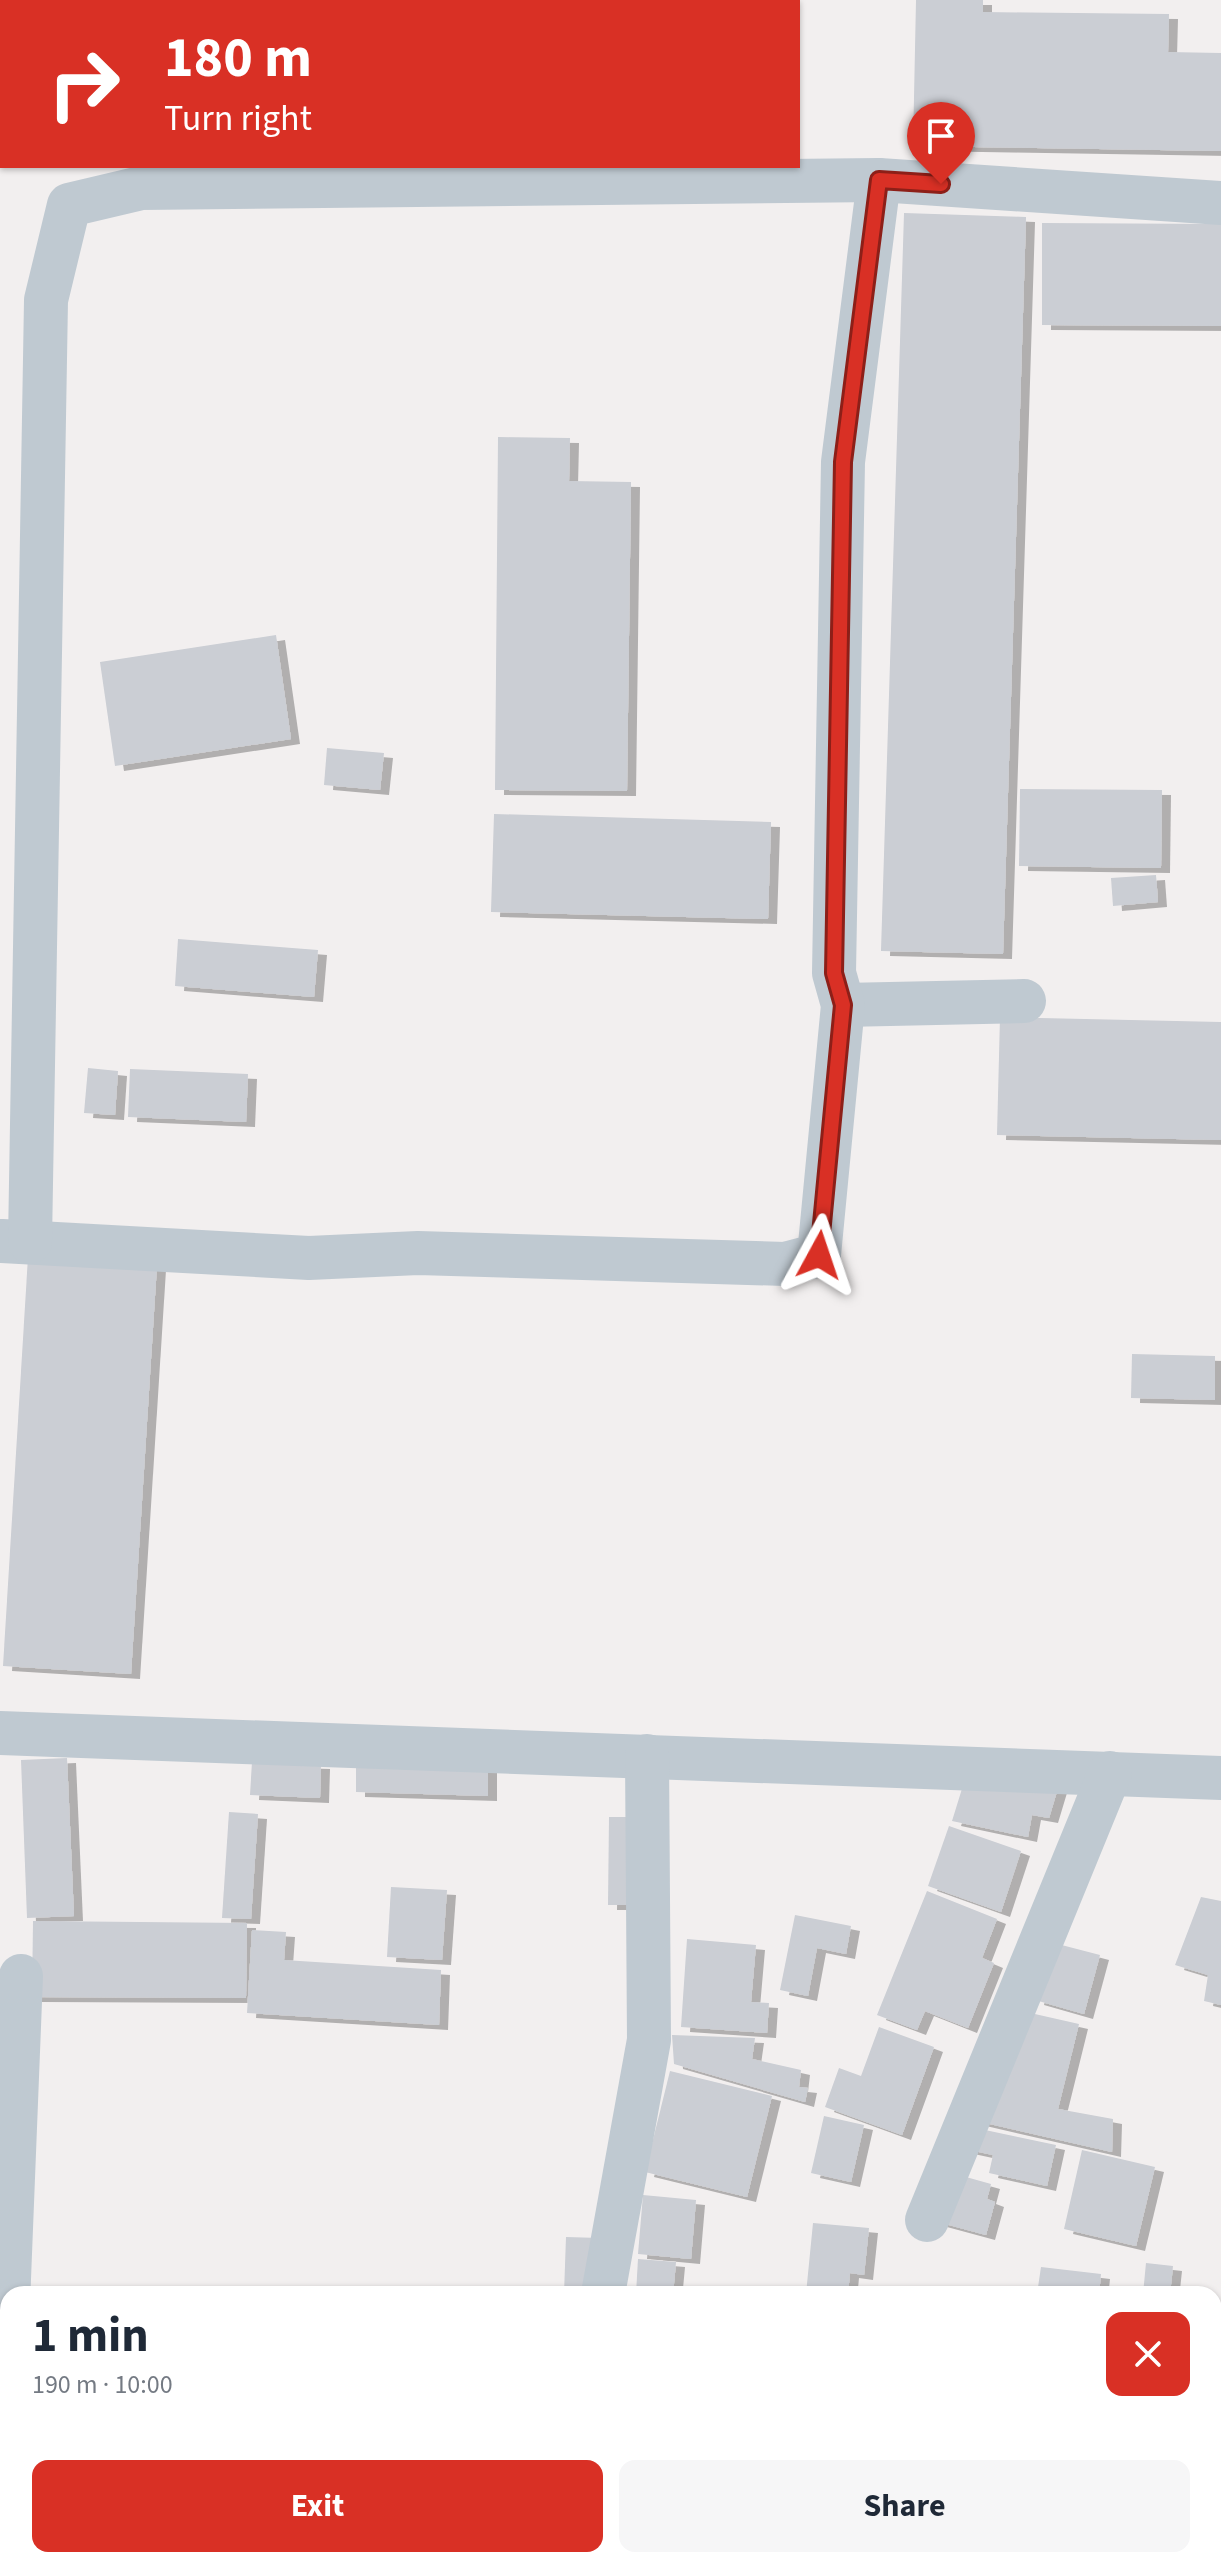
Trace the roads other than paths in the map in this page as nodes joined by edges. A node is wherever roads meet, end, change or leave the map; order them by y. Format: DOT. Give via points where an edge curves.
graph roads {
  1 [pos="879,180"];
  2 [pos="1221,203"];
  3 [pos="1024,1001"];
  4 [pos="843,1005"];
  5 [pos="15,1242"];
  6 [pos="0,1733"];
  7 [pos="647,1756"];
  8 [pos="1110,1773"];
  9 [pos="1221,1778"];
  10 [pos="21,1976"];
  11 [pos="927,2220"];
  12 [pos="9,2286"];
  13 [pos="604,2286"];
  1 -- 2 [label="street"];
  1 -- 4 [label="street" via="843,462 834,973"];
  1 -- 5 [label="street" via="141,188 69,205 46,300"];
  3 -- 4 [label="street"];
  4 -- 5 [label="street" via="819,1255 785,1264 418,1253 309,1258"];
  6 -- 7 [label="street"];
  7 -- 8 [label="street"];
  7 -- 13 [label="street" via="649,2040"];
  8 -- 9 [label="street"];
  8 -- 11 [label="street"];
  10 -- 12 [label="street"];
}
